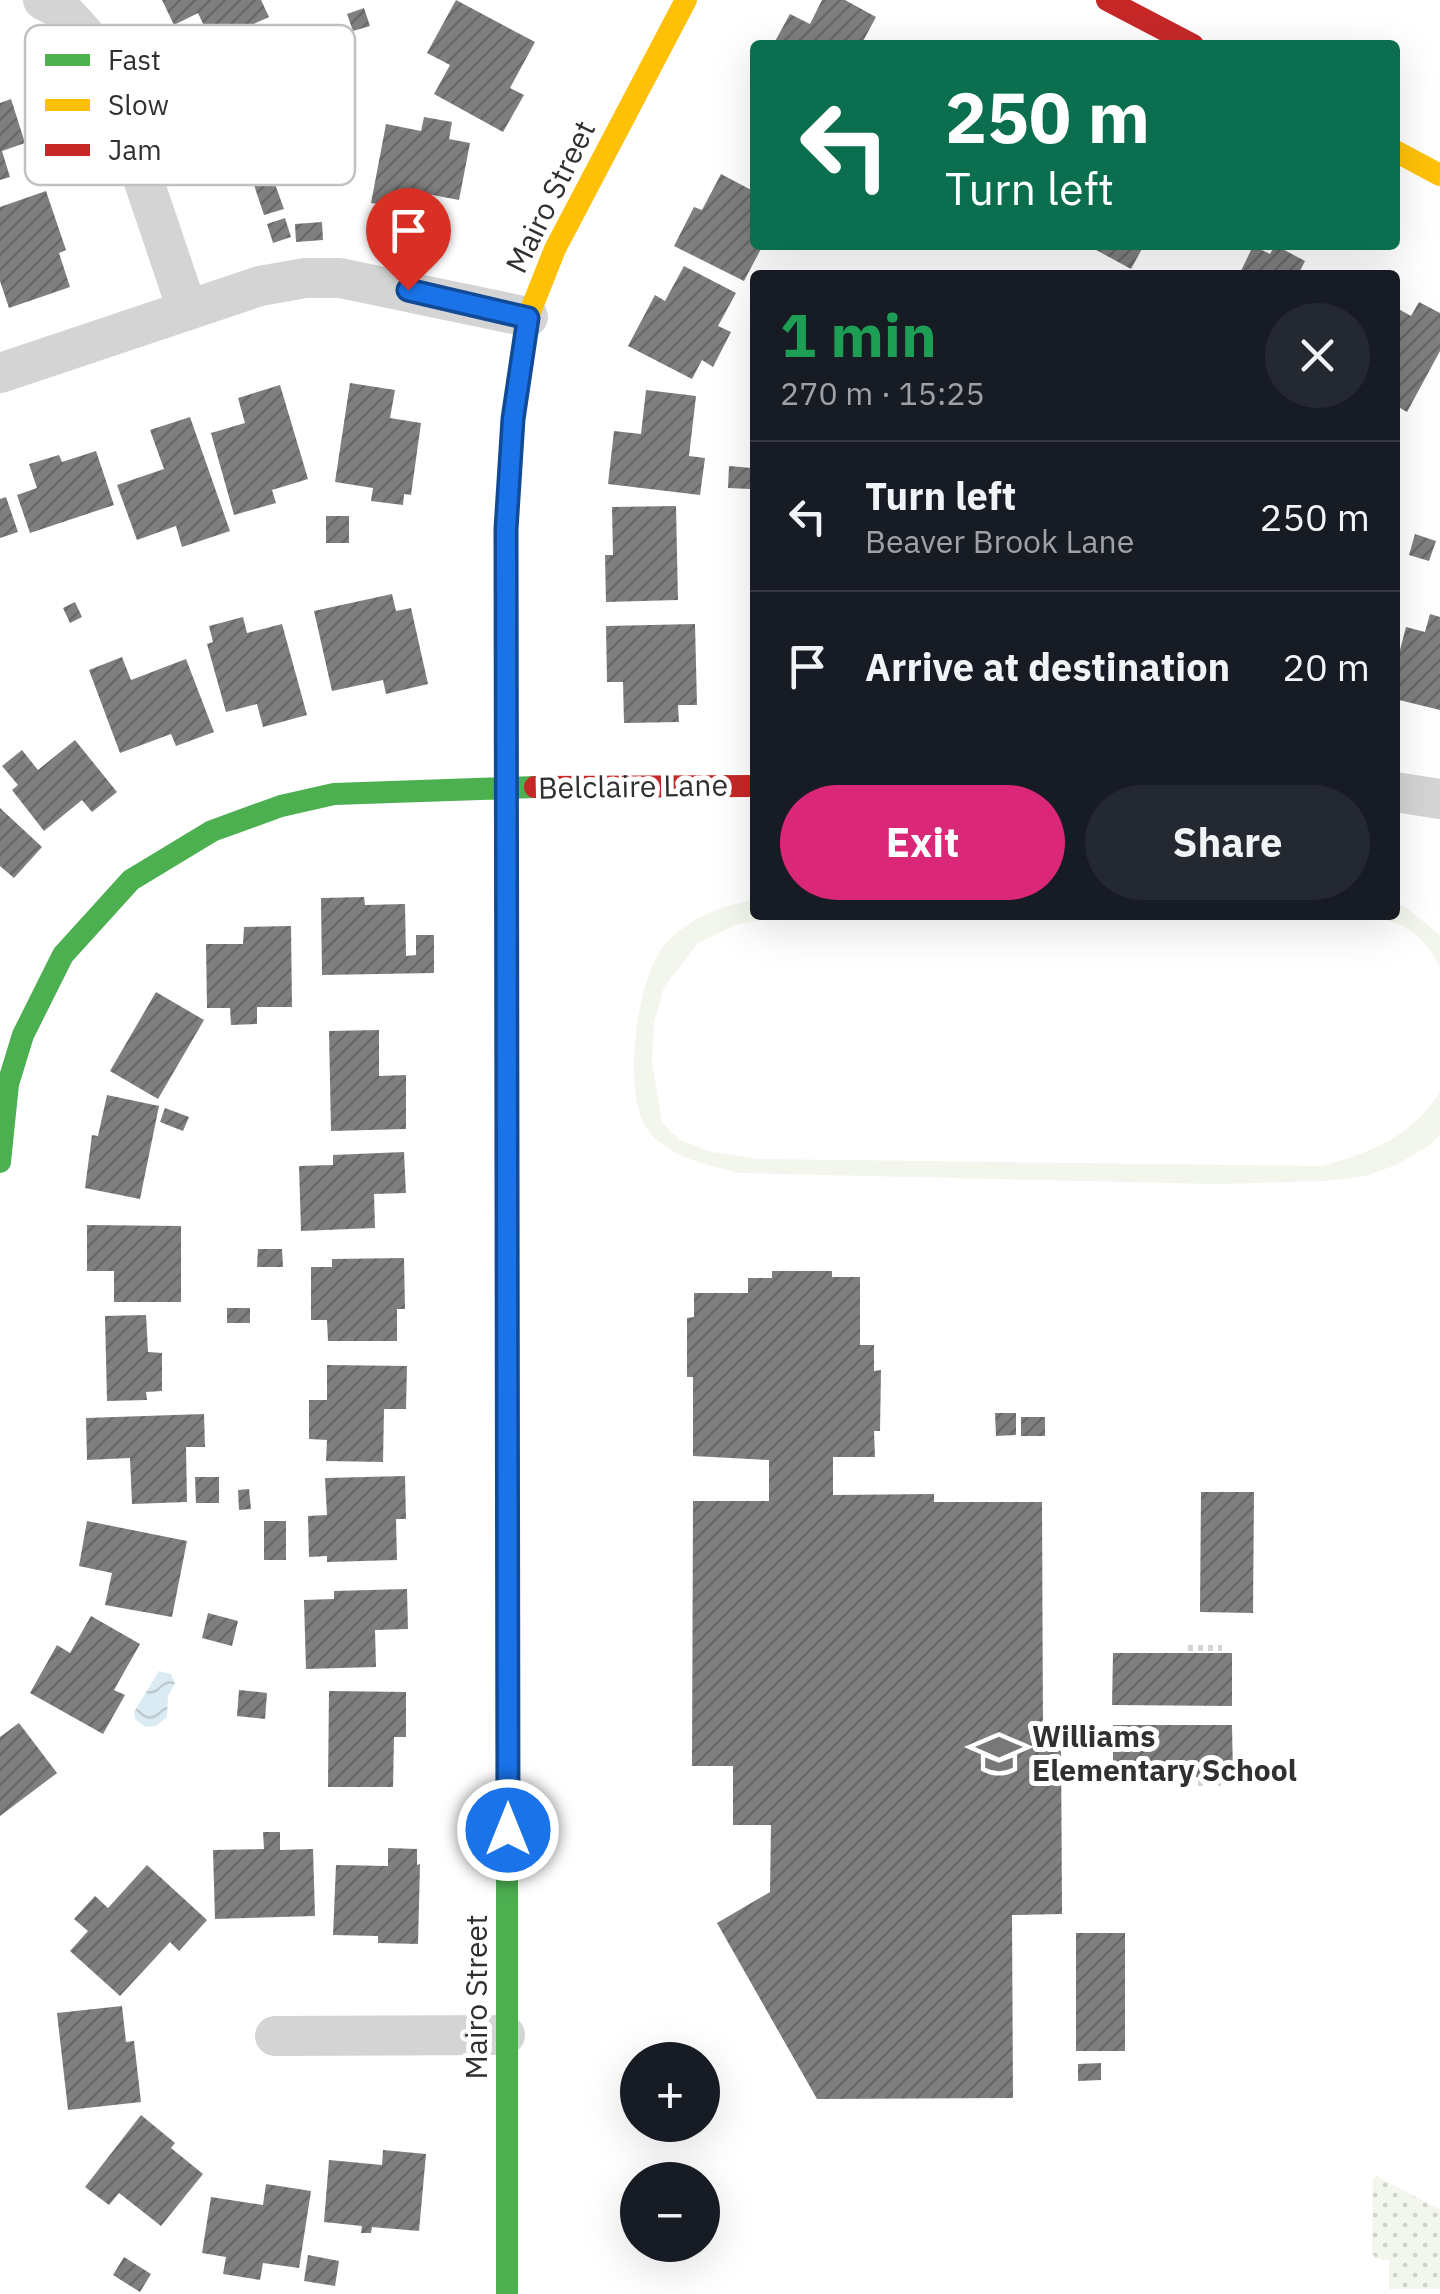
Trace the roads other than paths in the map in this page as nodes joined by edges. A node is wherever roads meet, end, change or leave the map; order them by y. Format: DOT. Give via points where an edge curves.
graph roads {
  1 [pos="42,0"];
  2 [pos="686,0"];
  3 [pos="1107,0"];
  4 [pos="76,25"];
  5 [pos="1183,40"];
  6 [pos="1400,154"];
  7 [pos="1440,175"];
  8 [pos="145,185"];
  9 [pos="186,309"];
  10 [pos="528,318"];
  11 [pos="0,373"];
  12 [pos="750,786"];
  13 [pos="506,788"];
  14 [pos="1400,793"];
  15 [pos="1440,799"];
  16 [pos="0,1162"];
  17 [pos="506,2035"];
  18 [pos="275,2036"];
  19 [pos="507,2294"];
  1 -- 4 [label="street"];
  2 -- 10 [label="street, Mairo Street" via="554,249"];
  3 -- 5 [label="street"];
  6 -- 7 [label="street"];
  8 -- 9 [label="street"];
  9 -- 10 [label="street" via="260,286 340,278"];
  9 -- 11 [label="street"];
  10 -- 13 [label="street, Mairo Street" via="506,529"];
  12 -- 13 [label="street, Belclaire Lane"];
  13 -- 16 [label="street, Belclaire Lane" via="334,794 281,806 212,831 130,880 63,955 29,1022 8,1084"];
  13 -- 17 [label="street, Mairo Street"];
  14 -- 15 [label="street"];
  17 -- 18 [label="street"];
  17 -- 19 [label="street, Mairo Street"];
}
